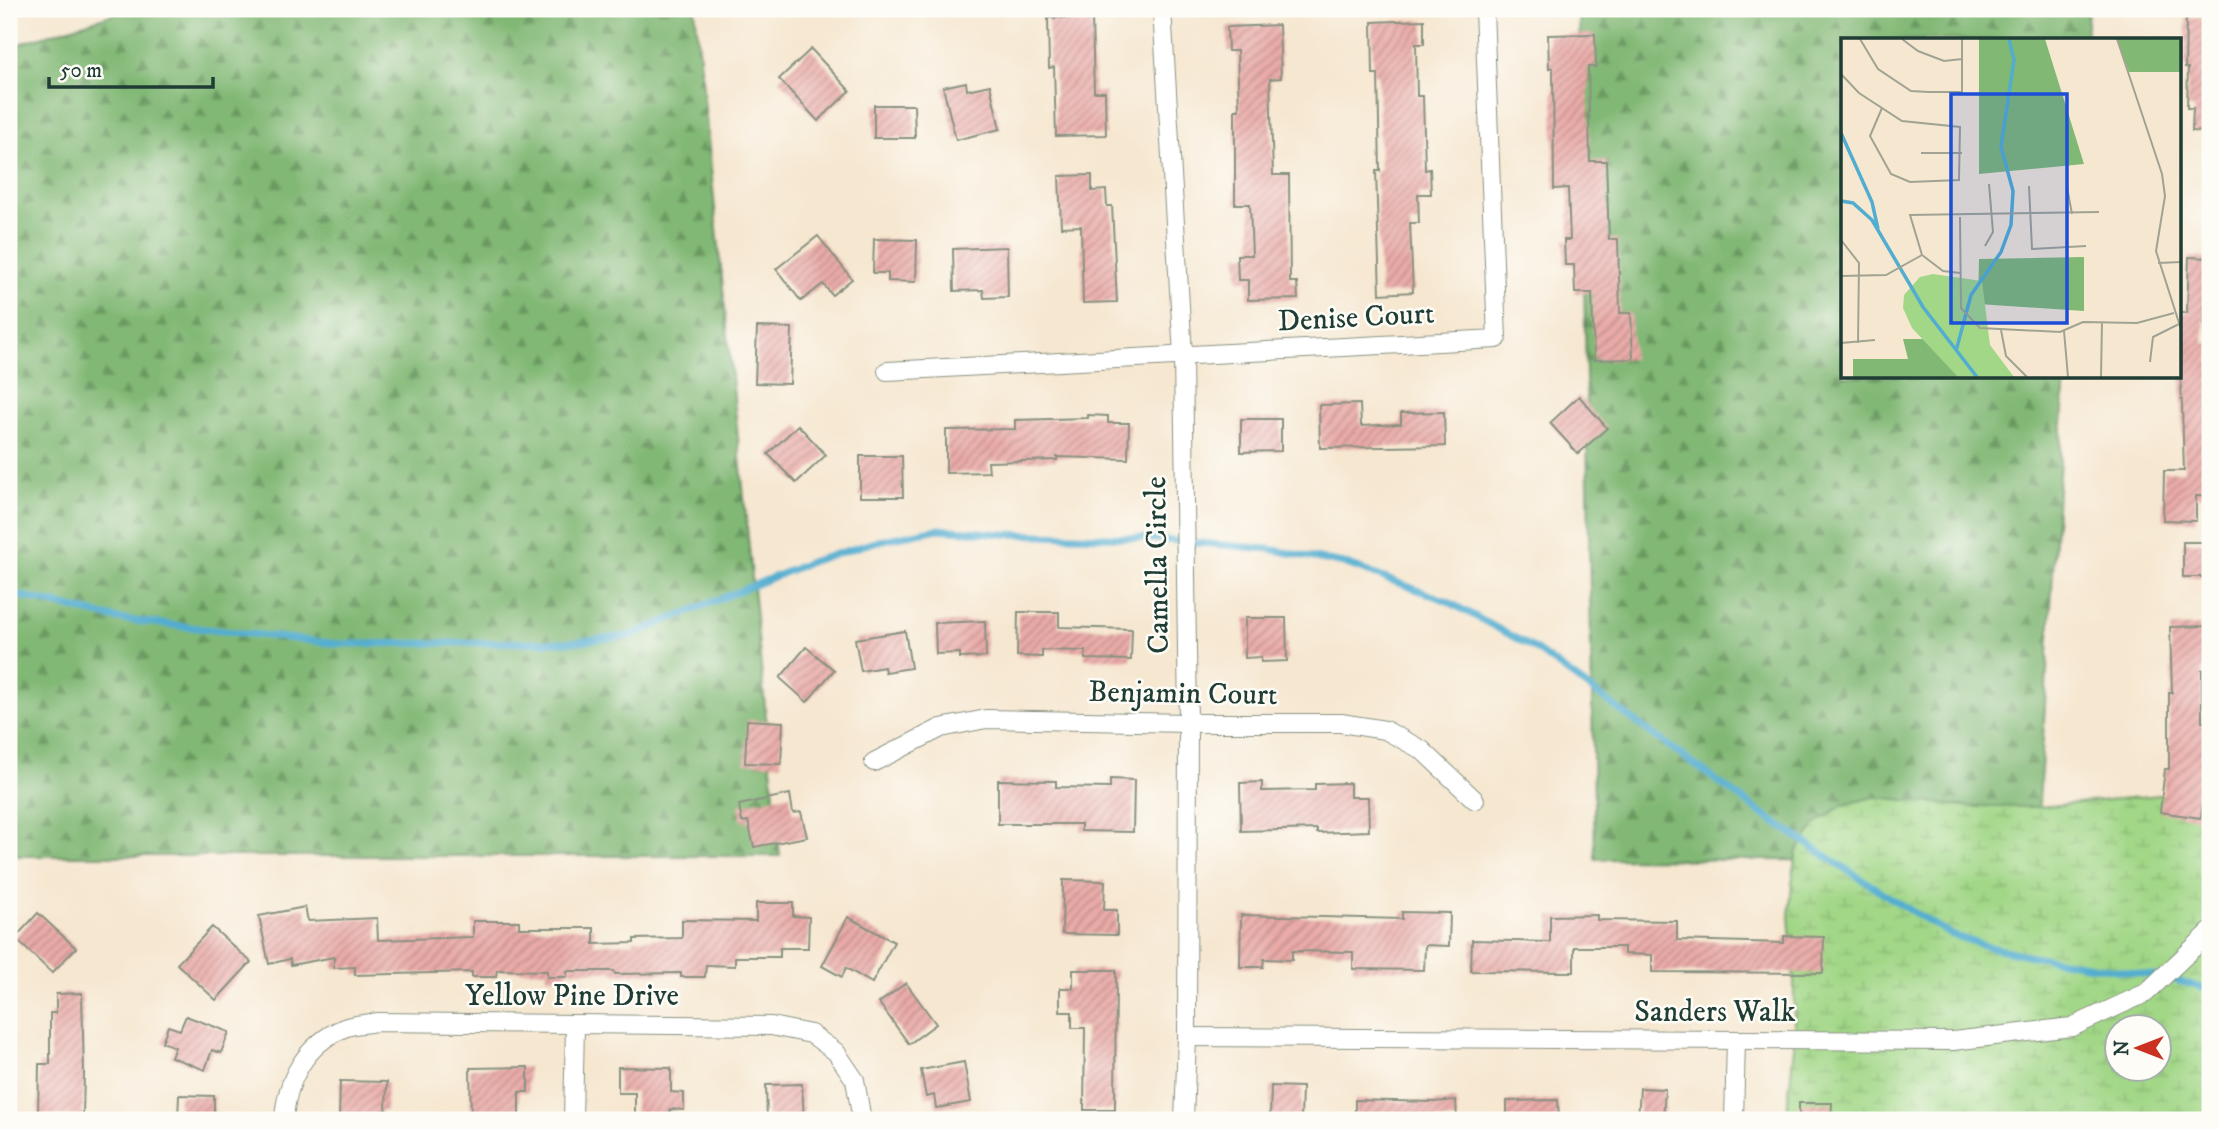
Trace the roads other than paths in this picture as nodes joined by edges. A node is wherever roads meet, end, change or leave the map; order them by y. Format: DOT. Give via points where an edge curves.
graph roads {
  1 [pos="1162,9"];
  2 [pos="1484,9"];
  3 [pos="1183,355"];
  4 [pos="887,370"];
  5 [pos="1188,723"];
  6 [pos="874,762"];
  7 [pos="1475,800"];
  8 [pos="2210,932"];
  9 [pos="575,1025"];
  10 [pos="1187,1037"];
  11 [pos="1736,1040"];
  12 [pos="285,1120"];
  13 [pos="573,1120"];
  14 [pos="862,1120"];
  15 [pos="1184,1120"];
  16 [pos="1734,1120"];
  1 -- 3 [label="street, Camella Circle"];
  2 -- 3 [label="street, Denise Court" via="1497,339"];
  3 -- 4 [label="street, Denise Court"];
  3 -- 5 [label="street, Camella Circle"];
  5 -- 6 [label="street, Benjamin Court" via="986,719 941,728"];
  5 -- 7 [label="street, Benjamin Court" via="1340,723 1385,730 1422,750"];
  5 -- 10 [label="street, Camella Circle"];
  8 -- 11 [label="street, Sanders Walk" via="2146,993 2072,1027 1953,1041"];
  9 -- 12 [label="street, Yellow Pine Drive" via="377,1022 345,1027 320,1042 300,1064 289,1086"];
  9 -- 13 [label="street"];
  9 -- 14 [label="street, Yellow Pine Drive" via="771,1026 811,1034 836,1052 855,1080"];
  10 -- 11 [label="street, Sanders Walk"];
  10 -- 15 [label="street, Camella Circle"];
  11 -- 16 [label="street"];
}
